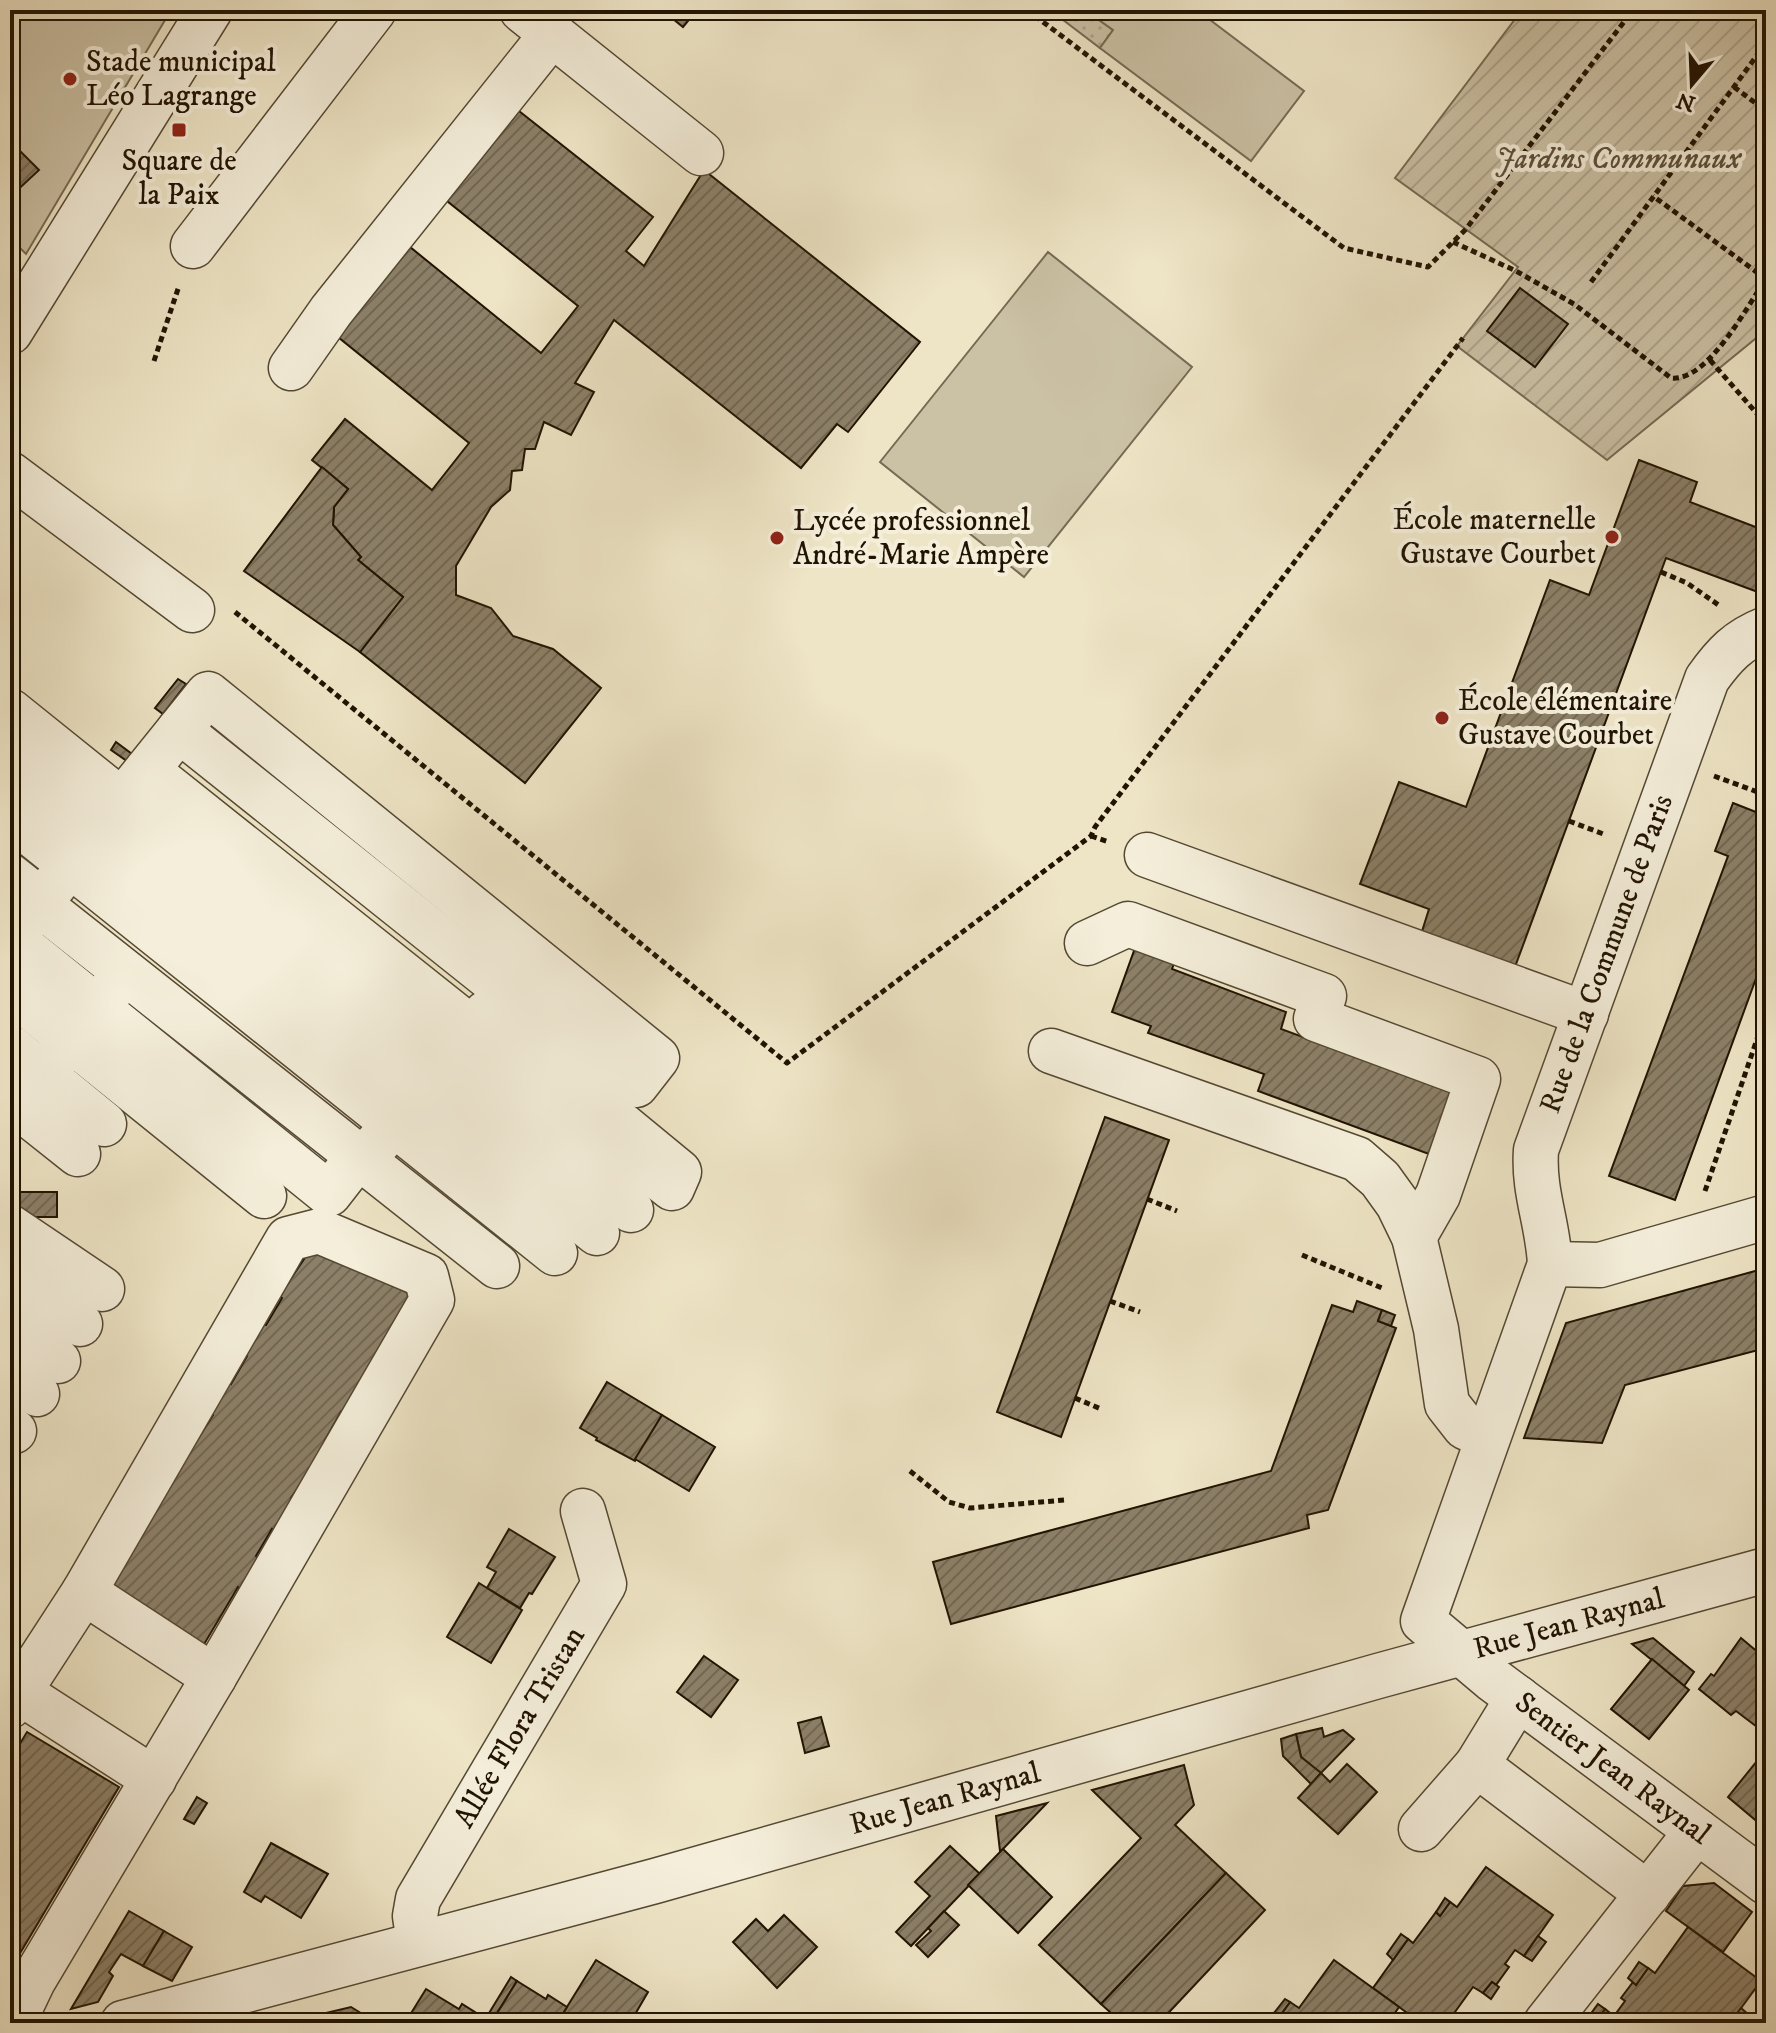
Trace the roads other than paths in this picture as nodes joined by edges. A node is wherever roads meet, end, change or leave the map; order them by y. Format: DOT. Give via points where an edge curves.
graph roads {
  1 [pos="210,10"];
  2 [pos="374,10"];
  3 [pos="537,22"];
  4 [pos="701,153"];
  5 [pos="193,246"];
  6 [pos="10,332"];
  7 [pos="291,368"];
  8 [pos="10,474"];
  9 [pos="212,609"];
  10 [pos="1766,629"];
  11 [pos="13,719"];
  12 [pos="10,762"];
  13 [pos="10,817"];
  14 [pos="109,817"];
  15 [pos="1147,855"];
  16 [pos="195,886"];
  17 [pos="25,890"];
  18 [pos="1336,902"];
  19 [pos="10,938"];
  20 [pos="1386,942"];
  21 [pos="267,943"];
  22 [pos="1087,943"];
  23 [pos="126,973"];
  24 [pos="10,991"];
  25 [pos="350,1010"];
  26 [pos="1586,1014"];
  27 [pos="84,1024"];
  28 [pos="197,1030"];
  29 [pos="471,1031"];
  30 [pos="10,1047"];
  31 [pos="1051,1051"];
  32 [pos="280,1097"];
  33 [pos="20,1100"];
  34 [pos="548,1103"];
  35 [pos="125,1110"];
  36 [pos="239,1148"];
  37 [pos="357,1158"];
  38 [pos="264,1196"];
  39 [pos="1766,1217"];
  40 [pos="614,1222"];
  41 [pos="10,1227"];
  42 [pos="448,1228"];
  43 [pos="1414,1237"];
  44 [pos="555,1253"];
  45 [pos="1550,1264"];
  46 [pos="497,1266"];
  47 [pos="10,1277"];
  48 [pos="10,1329"];
  49 [pos="35,1377"];
  50 [pos="1487,1437"];
  51 [pos="583,1511"];
  52 [pos="1766,1570"];
  53 [pos="84,1592"];
  54 [pos="1462,1653"];
  55 [pos="214,1677"];
  56 [pos="1518,1698"];
  57 [pos="14,1699"];
  58 [pos="1477,1765"];
  59 [pos="154,1779"];
  60 [pos="1421,1829"];
  61 [pos="1697,1831"];
  62 [pos="1766,1882"];
  63 [pos="1648,1894"];
  64 [pos="419,1943"];
  65 [pos="13,2023"];
  66 [pos="123,2023"];
  67 [pos="1546,2023"];
  1 -- 6 [label="street"];
  2 -- 5 [label="street"];
  3 -- 4 [label="street"];
  3 -- 7 [label="street"];
  8 -- 9 [label="street"];
  10 -- 26 [label="street, Rue de la Commune de Paris" via="1746,637 1707,679"];
  11 -- 14 [label="street"];
  12 -- 14 [label="street"];
  13 -- 14 [label="street"];
  14 -- 16 [label="street"];
  14 -- 16 [label="street"];
  14 -- 17 [label="street"];
  14 -- 29 [label="street" via="179,730"];
  15 -- 20 [label="street"];
  16 -- 21 [label="street"];
  16 -- 21 [label="street"];
  16 -- 23 [label="street"];
  17 -- 19 [label="street"];
  17 -- 23 [label="street"];
  18 -- 20 [label="street"];
  19 -- 27 [label="street"];
  20 -- 26 [label="street"];
  21 -- 25 [label="street"];
  21 -- 25 [label="street"];
  21 -- 28 [label="street"];
  22 -- 43 [label="street" via="1128,924 1324,996 1316,1019 1478,1079 1438,1195"];
  23 -- 27 [label="street"];
  23 -- 28 [label="street"];
  24 -- 27 [label="street"];
  25 -- 29 [label="street"];
  25 -- 29 [label="street"];
  25 -- 32 [label="street"];
  26 -- 45 [label="street, Rue de la Commune de Paris" via="1536,1150 1534,1178"];
  27 -- 33 [label="street"];
  27 -- 35 [label="street"];
  28 -- 32 [label="street"];
  28 -- 35 [label="street"];
  29 -- 34 [label="street"];
  29 -- 34 [label="street"];
  29 -- 34 [label="street"];
  29 -- 34 [label="street"];
  29 -- 37 [label="street" via="371,1151"];
  30 -- 33 [label="street"];
  31 -- 43 [label="street" via="1357,1159 1380,1179"];
  32 -- 36 [label="street"];
  32 -- 37 [label="street"];
  33 -- 35 [label="street"];
  34 -- 40 [label="street"];
  34 -- 42 [label="street"];
  34 -- 44 [label="street"];
  35 -- 36 [label="street"];
  36 -- 37 [label="street" via="329,1194"];
  36 -- 38 [label="street"];
  37 -- 42 [label="street"];
  39 -- 45 [label="street" via="1600,1265"];
  41 -- 47 [label="street" via="91,1307"];
  42 -- 46 [label="street"];
  43 -- 50 [label="street" via="1447,1404 1465,1427"];
  45 -- 50 [label="street, Rue de la Commune de Paris"];
  48 -- 49 [label="street"];
  50 -- 54 [label="street, Rue de la Commune de Paris" via="1423,1621"];
  51 -- 64 [label="street, Allée Flora Tristan" via="604,1584 418,1899"];
  52 -- 54 [label="street, Rue Jean Raynal"];
  53 -- 55 [label="street"];
  53 -- 55 [label="street" via="288,1239 319,1231 426,1276 432,1300"];
  53 -- 57 [label="street"];
  54 -- 56 [label="street, Sentier Jean Raynal"];
  54 -- 64 [label="street, Rue Jean Raynal"];
  55 -- 59 [label="street"];
  56 -- 58 [label="street"];
  56 -- 61 [label="street, Sentier Jean Raynal"];
  57 -- 59 [label="street"];
  58 -- 60 [label="street"];
  58 -- 63 [label="street"];
  59 -- 65 [label="street"];
  61 -- 62 [label="street, Sentier Jean Raynal"];
  61 -- 63 [label="street"];
  63 -- 67 [label="street"];
  64 -- 66 [label="street, Rue Jean Raynal"];
}
